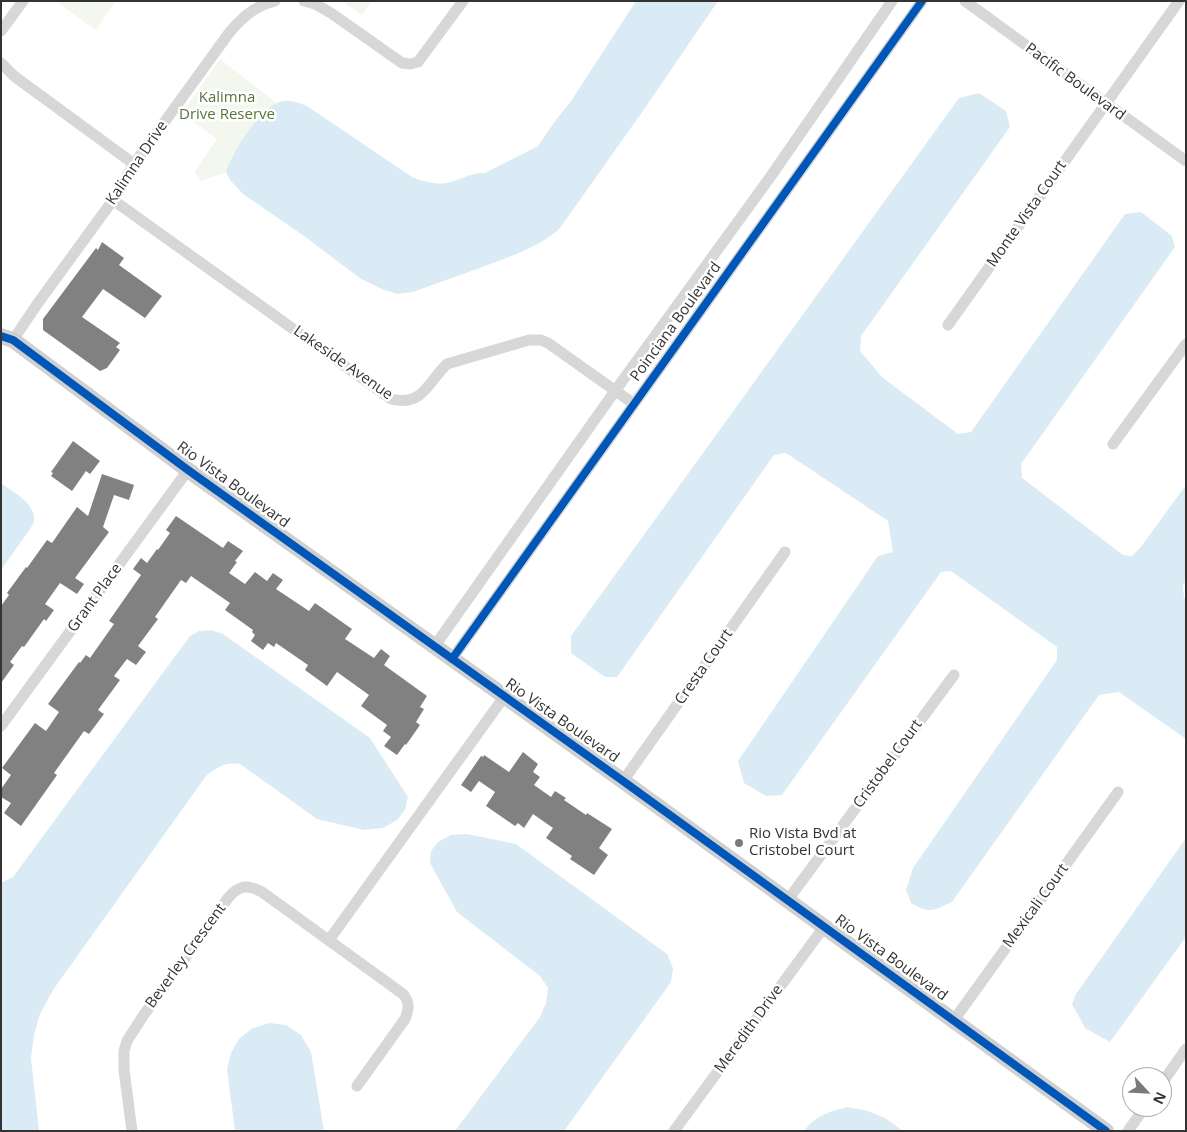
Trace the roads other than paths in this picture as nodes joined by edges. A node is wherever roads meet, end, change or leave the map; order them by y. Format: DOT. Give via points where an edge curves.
graph roads {
  1 [pos="23,1"];
  2 [pos="275,1"];
  3 [pos="304,1"];
  4 [pos="462,1"];
  5 [pos="892,1"];
  6 [pos="922,1"];
  7 [pos="965,1"];
  8 [pos="1179,1"];
  9 [pos="1,31"];
  10 [pos="1,63"];
  11 [pos="1105,104"];
  12 [pos="1186,162"];
  13 [pos="134,164"];
  14 [pos="770,176"];
  15 [pos="789,189"];
  16 [pos="113,200"];
  17 [pos="1,325"];
  18 [pos="948,325"];
  19 [pos="7,338"];
  20 [pos="1186,344"];
  21 [pos="616,391"];
  22 [pos="634,404"];
  23 [pos="1113,444"];
  24 [pos="188,470"];
  25 [pos="785,552"];
  26 [pos="434,646"];
  27 [pos="452,659"];
  28 [pos="954,675"];
  29 [pos="504,697"];
  30 [pos="1,726"];
  31 [pos="623,781"];
  32 [pos="1118,792"];
  33 [pos="787,901"];
  34 [pos="824,927"];
  35 [pos="329,940"];
  36 [pos="954,1020"];
  37 [pos="1186,1049"];
  38 [pos="1172,1068"];
  39 [pos="357,1086"];
  40 [pos="1138,1117"];
  41 [pos="132,1131"];
  42 [pos="674,1131"];
  43 [pos="1106,1131"];
  44 [pos="1128,1131"];
  1 -- 9 [label="street"];
  2 -- 13 [label="street, Kalimna Drive" via="252,10 240,19"];
  3 -- 4 [label="street" via="331,13 402,62 410,64 418,62"];
  5 -- 14 [label="street, Poinciana Boulevard"];
  6 -- 15 [label="street, Poinciana Boulevard"];
  7 -- 11 [label="street, Pacific Boulevard"];
  8 -- 11 [label="street, Monte Vista Court"];
  10 -- 13 [label="street"];
  11 -- 12 [label="street, Pacific Boulevard"];
  11 -- 18 [label="street, Monte Vista Court"];
  13 -- 16 [label="street, Kalimna Drive"];
  14 -- 15 [label="street"];
  14 -- 21 [label="street, Poinciana Boulevard"];
  15 -- 22 [label="street, Poinciana Boulevard"];
  16 -- 19 [label="street, Kalimna Drive" via="38,303"];
  16 -- 21 [label="street, Lakeside Avenue" via="391,399 407,401 415,398 447,364 529,340 548,343"];
  17 -- 19 [label="street, Rio Vista Boulevard"];
  19 -- 24 [label="street, Rio Vista Boulevard"];
  20 -- 23 [label="street"];
  21 -- 22 [label="street, Lakeside Avenue"];
  21 -- 26 [label="street, Poinciana Boulevard"];
  22 -- 27 [label="street, Poinciana Boulevard"];
  24 -- 26 [label="street, Rio Vista Boulevard"];
  24 -- 30 [label="street, Grant Place"];
  25 -- 31 [label="street, Cresta Court"];
  26 -- 27 [label="street, Rio Vista Boulevard"];
  27 -- 29 [label="street, Rio Vista Boulevard"];
  28 -- 33 [label="street, Cristobel Court"];
  29 -- 31 [label="street, Rio Vista Boulevard"];
  29 -- 35 [label="street"];
  31 -- 33 [label="street, Rio Vista Boulevard"];
  32 -- 36 [label="street, Mexicali Court"];
  33 -- 34 [label="street, Rio Vista Boulevard"];
  34 -- 36 [label="street, Rio Vista Boulevard"];
  34 -- 42 [label="street, Meredith Drive"];
  35 -- 39 [label="street, Beverley Crescent" via="402,994 409,1005 405,1019"];
  35 -- 41 [label="street, Beverley Crescent" via="255,888 241,887 234,892 127,1041 124,1070"];
  36 -- 43 [label="street, Rio Vista Boulevard"];
  37 -- 38 [label="street"];
  40 -- 44 [label="street"];
}
